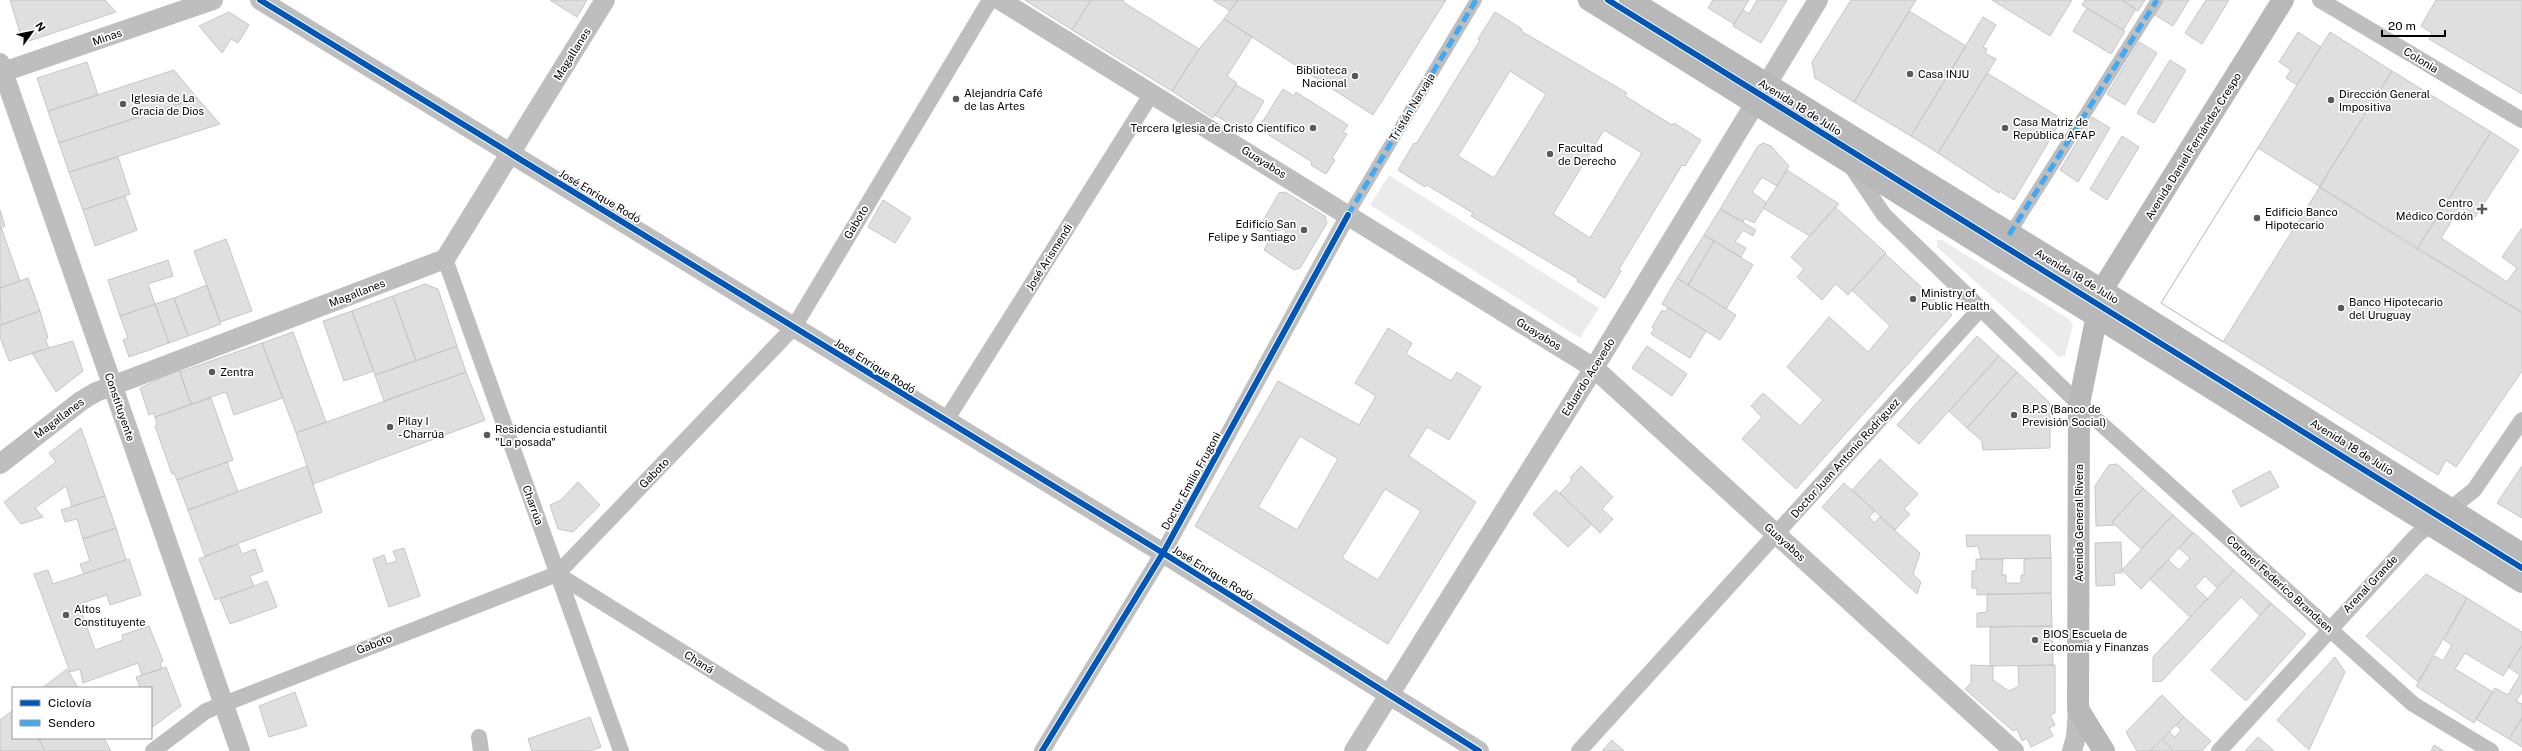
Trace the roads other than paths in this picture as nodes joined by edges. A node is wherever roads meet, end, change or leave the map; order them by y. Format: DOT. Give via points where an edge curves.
graph roads {
  1 [pos="213,0"];
  2 [pos="260,0"];
  3 [pos="605,0"];
  4 [pos="990,0"];
  5 [pos="1000,0"];
  6 [pos="1476,0"];
  7 [pos="1589,0"];
  8 [pos="1630,0"];
  9 [pos="1818,0"];
  10 [pos="2157,0"];
  11 [pos="2283,0"];
  12 [pos="2320,0"];
  13 [pos="1,69"];
  14 [pos="1152,93"];
  15 [pos="1760,94"];
  16 [pos="2522,120"];
  17 [pos="511,154"];
  18 [pos="1849,163"];
  19 [pos="1348,215"];
  20 [pos="2009,235"];
  21 [pos="445,259"];
  22 [pos="2102,290"];
  23 [pos="1981,308"];
  24 [pos="2097,317"];
  25 [pos="794,327"];
  26 [pos="1594,368"];
  27 [pos="112,385"];
  28 [pos="2079,404"];
  29 [pos="2522,420"];
  30 [pos="945,422"];
  31 [pos="0,464"];
  32 [pos="2451,510"];
  33 [pos="2432,524"];
  34 [pos="1776,534"];
  35 [pos="1163,554"];
  36 [pos="2522,554"];
  37 [pos="557,574"];
  38 [pos="2522,582"];
  39 [pos="2329,628"];
  40 [pos="1388,694"];
  41 [pos="223,703"];
  42 [pos="2078,709"];
  43 [pos="152,751"];
  44 [pos="240,751"];
  45 [pos="621,751"];
  46 [pos="841,751"];
  47 [pos="1042,751"];
  48 [pos="1354,751"];
  49 [pos="1479,751"];
  50 [pos="1579,751"];
  51 [pos="2014,751"];
  52 [pos="2072,751"];
  53 [pos="2104,751"];
  54 [pos="2219,751"];
  55 [pos="2491,751"];
  1 -- 13 [label="street, Minas"];
  2 -- 17 [label="street, José Enrique Rodó"];
  3 -- 17 [label="street, Magallanes"];
  4 -- 25 [label="street, Gaboto"];
  5 -- 14 [label="street, Guayabos"];
  6 -- 19 [label="street, Tristán Narvaja"];
  7 -- 15 [label="main road, Avenida 18 de Julio"];
  8 -- 15 [label="main road, Avenida 18 de Julio"];
  9 -- 15 [label="street, Eduardo Acevedo"];
  10 -- 20 [label="street"];
  11 -- 22 [label="main road, Avenida Daniel Fernández Crespo"];
  12 -- 16 [label="street, Colonia"];
  13 -- 27 [label="street, Constituyente"];
  14 -- 19 [label="street, Guayabos"];
  14 -- 30 [label="street, José Arismendi"];
  15 -- 18 [label="main road, Avenida 18 de Julio"];
  15 -- 20 [label="main road, Avenida 18 de Julio"];
  15 -- 26 [label="street, Eduardo Acevedo"];
  17 -- 21 [label="street, Magallanes"];
  17 -- 25 [label="street, José Enrique Rodó"];
  18 -- 23 [label="street, Avenida 18 de Julio" via="1884,215"];
  18 -- 24 [label="main road, Avenida 18 de Julio"];
  19 -- 26 [label="street, Guayabos"];
  19 -- 35 [label="street, Doctor Emilio Frugoni"];
  20 -- 22 [label="main road, Avenida 18 de Julio"];
  21 -- 27 [label="street, Magallanes"];
  21 -- 37 [label="street, Charrúa"];
  22 -- 24 [label="main road, Avenida General Rivera"];
  22 -- 32 [label="main road, Avenida 18 de Julio"];
  23 -- 28 [label="street, Avenida 18 de Julio"];
  23 -- 34 [label="street, Doctor Juan Antonio Rodríguez"];
  24 -- 28 [label="main road, Avenida General Rivera"];
  24 -- 33 [label="main road, Avenida 18 de Julio"];
  25 -- 30 [label="street, José Enrique Rodó"];
  25 -- 37 [label="street, Gaboto"];
  26 -- 34 [label="street, Guayabos"];
  26 -- 40 [label="street, Eduardo Acevedo"];
  27 -- 31 [label="street, Magallanes" via="80,401"];
  27 -- 41 [label="street, Constituyente"];
  28 -- 39 [label="street, Coronel Federico Brandsen"];
  28 -- 42 [label="main road, Avenida General Rivera"];
  29 -- 32 [label="street, Arenal Grande" via="2474,490"];
  30 -- 35 [label="street, José Enrique Rodó"];
  32 -- 33 [label="street, Arenal Grande"];
  32 -- 36 [label="main road, Avenida 18 de Julio"];
  33 -- 38 [label="main road, Avenida 18 de Julio"];
  33 -- 39 [label="street, Arenal Grande" via="2416,536"];
  34 -- 50 [label="street, Doctor Juan Antonio Rodríguez"];
  34 -- 51 [label="street, Guayabos"];
  35 -- 40 [label="street, José Enrique Rodó"];
  35 -- 47 [label="street, Doctor Emilio Frugoni"];
  37 -- 41 [label="street, Gaboto"];
  37 -- 45 [label="street, Charrúa"];
  37 -- 46 [label="street, Chaná"];
  39 -- 54 [label="street, Arenal Grande"];
  39 -- 55 [label="street, Coronel Federico Brandsen" via="2413,704"];
  40 -- 48 [label="street, Eduardo Acevedo"];
  40 -- 49 [label="street, José Enrique Rodó"];
  41 -- 43 [label="street, Gaboto" via="206,711"];
  41 -- 44 [label="street, Constituyente"];
  42 -- 52 [label="street"];
  42 -- 53 [label="main road"];
}
